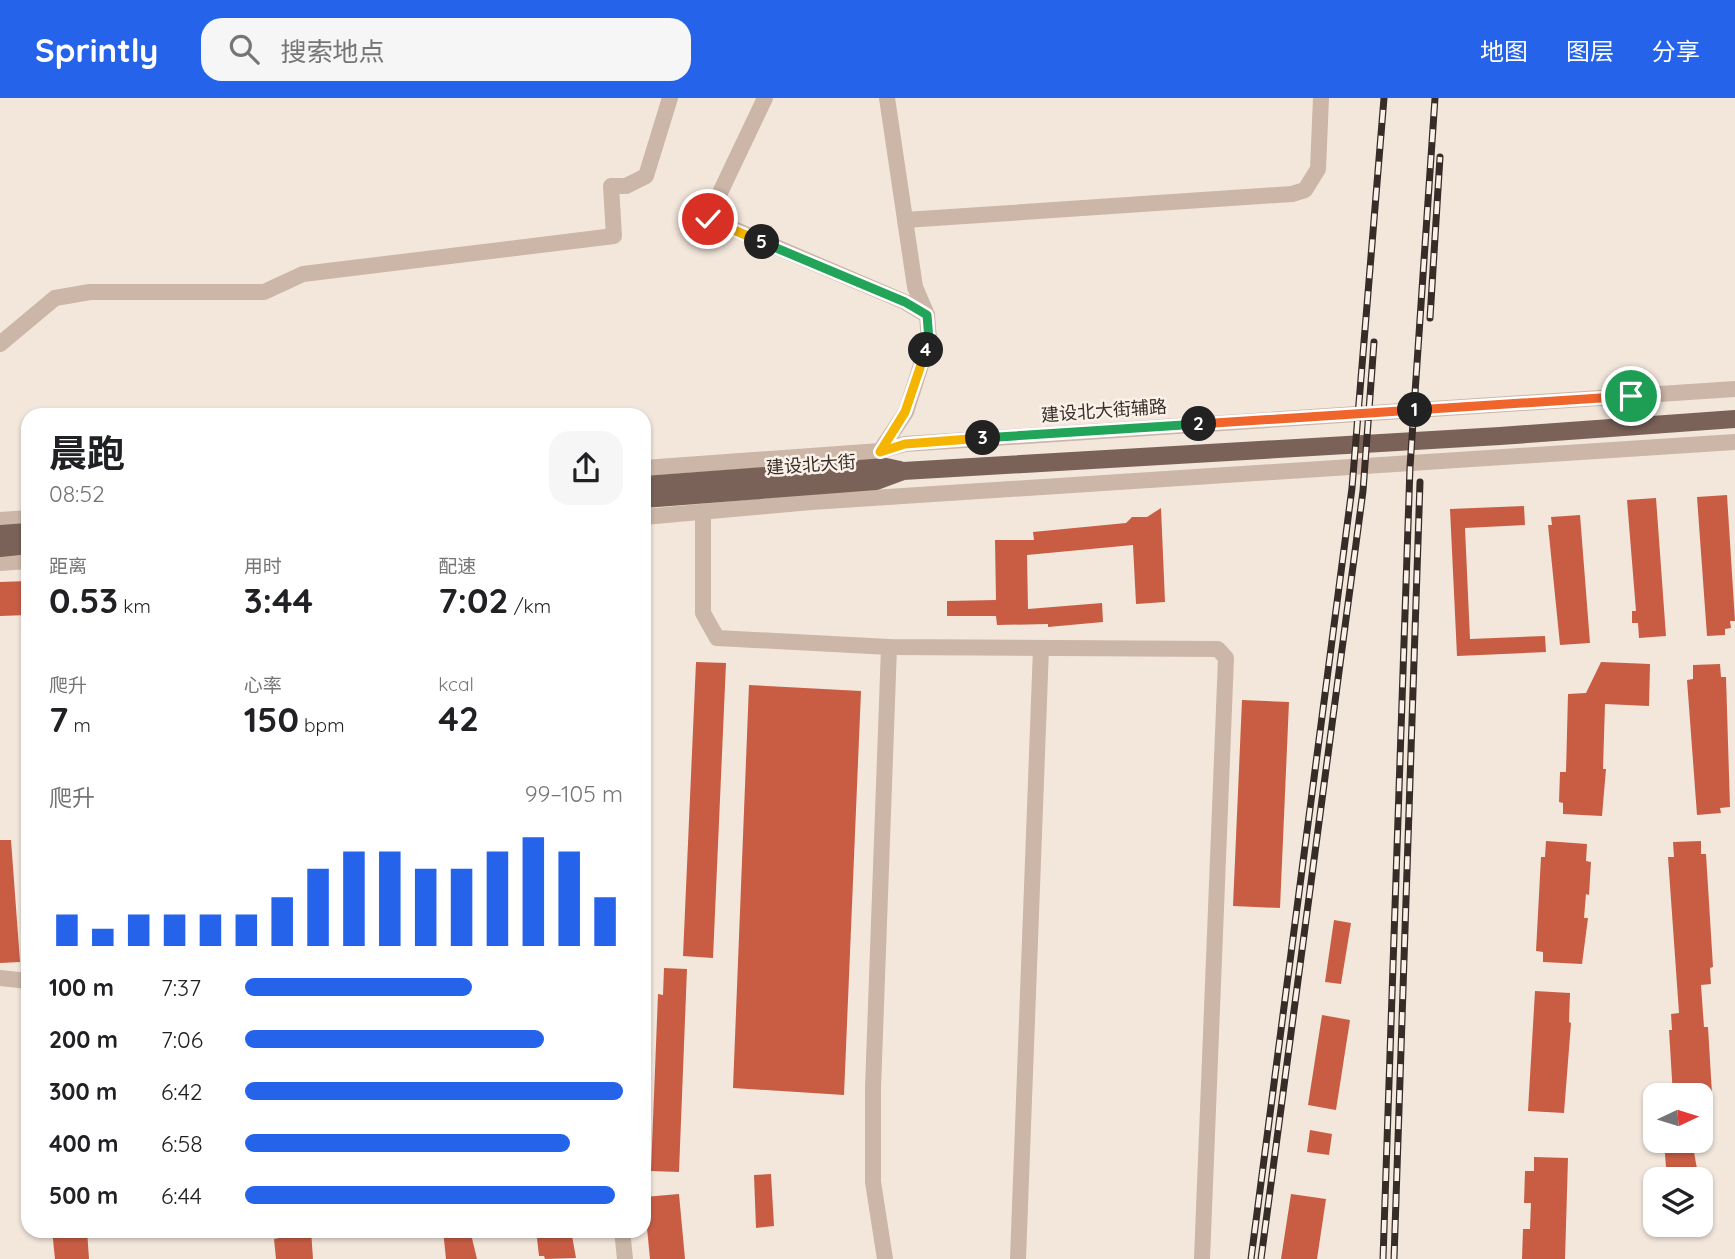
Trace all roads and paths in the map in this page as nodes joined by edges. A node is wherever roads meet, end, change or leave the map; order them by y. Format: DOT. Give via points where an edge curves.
graph roads {
  1 [pos="670,98"];
  2 [pos="765,98"];
  3 [pos="887,98"];
  4 [pos="1321,98"];
  5 [pos="905,220"];
  6 [pos="927,315"];
  7 [pos="0,344"];
  8 [pos="1735,389"];
  9 [pos="1735,419"];
  10 [pos="1735,442"];
  11 [pos="880,452"];
  12 [pos="651,468"];
  13 [pos="903,471"];
  14 [pos="651,484"];
  15 [pos="651,498"];
  16 [pos="703,513"];
  17 [pos="651,517"];
  18 [pos="21,518"];
  19 [pos="0,520"];
  20 [pos="21,532"];
  21 [pos="0,534"];
  22 [pos="21,546"];
  23 [pos="0,548"];
  24 [pos="21,562"];
  25 [pos="0,563"];
  26 [pos="889,647"];
  27 [pos="1041,648"];
  28 [pos="0,978"];
  29 [pos="21,980"];
  30 [pos="623,1238"];
  31 [pos="625,1259"];
  32 [pos="885,1259"];
  33 [pos="1018,1259"];
  34 [pos="1202,1259"];
  1 -- 7 [label="street" via="646,176 626,186 611,186 614,236 303,274 264,292 90,292 55,298"];
  2 -- 6 [label="street" via="708,219"];
  3 -- 5 [label="street"];
  4 -- 5 [label="street" via="1318,169 1305,190"];
  5 -- 6 [label="street" via="915,287"];
  6 -- 11 [label="street" via="929,340 905,412"];
  8 -- 11 [label="street, 建设北大街辅路" via="905,444"];
  9 -- 13 [label="main road, 建设北大街"];
  10 -- 16 [label="street" via="811,502"];
  11 -- 12 [label="street, 建设北大街辅路"];
  13 -- 14 [label="main road" via="886,467"];
  13 -- 15 [label="main road, 建设北大街" via="876,481"];
  16 -- 17 [label="street"];
  16 -- 26 [label="street" via="703,612 717,638"];
  18 -- 19 [label="street"];
  20 -- 21 [label="main road"];
  22 -- 23 [label="main road"];
  24 -- 25 [label="street"];
  26 -- 27 [label="street"];
  26 -- 32 [label="street" via="873,1088 873,1182"];
  27 -- 33 [label="street"];
  27 -- 34 [label="street" via="1218,649 1226,658"];
  28 -- 29 [label="street"];
  30 -- 31 [label="street"];
}
